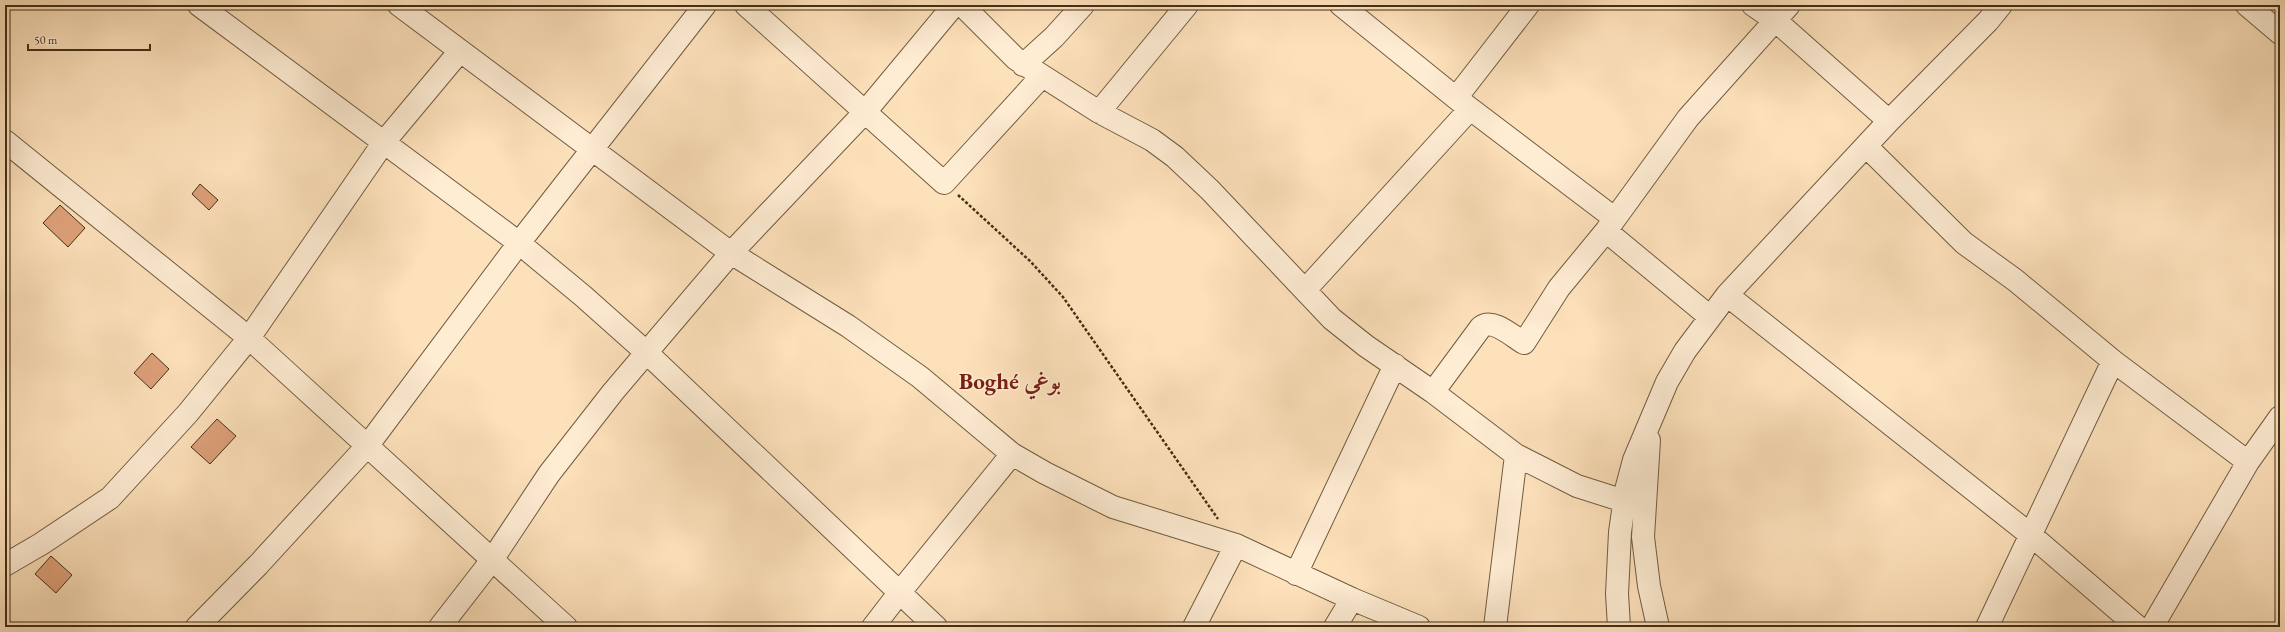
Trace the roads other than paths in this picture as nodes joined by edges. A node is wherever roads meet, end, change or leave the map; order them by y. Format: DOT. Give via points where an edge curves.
graph roads {
  1 [pos="199,5"];
  2 [pos="399,5"];
  3 [pos="705,5"];
  4 [pos="746,5"];
  5 [pos="954,5"];
  6 [pos="962,5"];
  7 [pos="1083,5"];
  8 [pos="1187,5"];
  9 [pos="1341,5"];
  10 [pos="1528,5"];
  11 [pos="1753,5"];
  12 [pos="2001,5"];
  13 [pos="2247,5"];
  14 [pos="1782,13"];
  15 [pos="2280,33"];
  16 [pos="460,51"];
  17 [pos="1023,65"];
  18 [pos="1042,76"];
  19 [pos="1463,103"];
  20 [pos="865,112"];
  21 [pos="1099,112"];
  22 [pos="1888,121"];
  23 [pos="5,141"];
  24 [pos="384,142"];
  25 [pos="1866,146"];
  26 [pos="593,151"];
  27 [pos="1610,224"];
  28 [pos="519,243"];
  29 [pos="731,253"];
  30 [pos="1306,289"];
  31 [pos="1727,295"];
  32 [pos="1710,317"];
  33 [pos="249,338"];
  34 [pos="647,353"];
  35 [pos="2113,361"];
  36 [pos="1395,365"];
  37 [pos="1433,392"];
  38 [pos="2280,417"];
  39 [pos="1651,421"];
  40 [pos="368,445"];
  41 [pos="1012,454"];
  42 [pos="1516,455"];
  43 [pos="2248,462"];
  44 [pos="1624,501"];
  45 [pos="2032,536"];
  46 [pos="1236,545"];
  47 [pos="492,560"];
  48 [pos="5,565"];
  49 [pos="1296,574"];
  50 [pos="900,592"];
  51 [pos="1352,599"];
  52 [pos="197,627"];
  53 [pos="440,627"];
  54 [pos="566,627"];
  55 [pos="873,627"];
  56 [pos="936,627"];
  57 [pos="1194,627"];
  58 [pos="1335,627"];
  59 [pos="1419,627"];
  60 [pos="1495,627"];
  61 [pos="1619,627"];
  62 [pos="1658,627"];
  63 [pos="1987,627"];
  64 [pos="2138,627"];
  65 [pos="2152,627"];
  1 -- 24 [label="street"];
  2 -- 16 [label="street"];
  3 -- 26 [label="street"];
  4 -- 20 [label="street"];
  5 -- 20 [label="street"];
  6 -- 17 [label="street"];
  7 -- 17 [label="street" via="1054,37"];
  8 -- 21 [label="street"];
  9 -- 19 [label="street"];
  10 -- 19 [label="street"];
  11 -- 14 [label="street"];
  12 -- 22 [label="street" via="1988,22"];
  13 -- 15 [label="street"];
  14 -- 22 [label="street"];
  14 -- 27 [label="street" via="1688,118"];
  16 -- 24 [label="street"];
  16 -- 26 [label="street"];
  17 -- 18 [label="street"];
  18 -- 20 [label="street" via="944,183"];
  18 -- 21 [label="street"];
  19 -- 27 [label="street"];
  19 -- 30 [label="street"];
  20 -- 29 [label="street"];
  21 -- 30 [label="street" via="1152,140 1175,157"];
  22 -- 25 [label="street"];
  23 -- 33 [label="street"];
  24 -- 28 [label="street"];
  24 -- 33 [label="street"];
  25 -- 31 [label="street"];
  25 -- 35 [label="street" via="1964,243 2015,280"];
  26 -- 28 [label="street"];
  26 -- 29 [label="street"];
  27 -- 32 [label="street"];
  27 -- 37 [label="street" via="1558,288 1524,343 1491,323 1485,324 1480,327"];
  28 -- 34 [label="street" via="584,296"];
  28 -- 40 [label="street"];
  29 -- 34 [label="street"];
  29 -- 41 [label="street" via="848,326 920,377"];
  30 -- 36 [label="street" via="1332,319"];
  31 -- 32 [label="street"];
  31 -- 45 [label="street"];
  32 -- 39 [label="street" via="1685,351"];
  33 -- 40 [label="street"];
  33 -- 48 [label="street" via="188,413 110,498"];
  34 -- 47 [label="street" via="554,468"];
  34 -- 50 [label="street"];
  35 -- 43 [label="street"];
  35 -- 45 [label="street"];
  36 -- 37 [label="street"];
  36 -- 49 [label="street"];
  37 -- 42 [label="street"];
  38 -- 43 [label="street"];
  39 -- 44 [label="street" via="1634,460"];
  39 -- 62 [label="street" via="1643,537 1649,586"];
  40 -- 47 [label="street"];
  40 -- 52 [label="street" via="258,565"];
  41 -- 46 [label="street" via="1113,507"];
  41 -- 50 [label="street"];
  42 -- 44 [label="street" via="1577,486"];
  42 -- 60 [label="street"];
  43 -- 65 [label="street"];
  44 -- 61 [label="street" via="1617,594"];
  45 -- 63 [label="street"];
  45 -- 64 [label="street"];
  46 -- 49 [label="street"];
  46 -- 57 [label="street"];
  47 -- 53 [label="street"];
  47 -- 54 [label="street"];
  49 -- 51 [label="street"];
  50 -- 55 [label="street"];
  50 -- 56 [label="street"];
  51 -- 58 [label="street"];
  51 -- 59 [label="street"];
}
